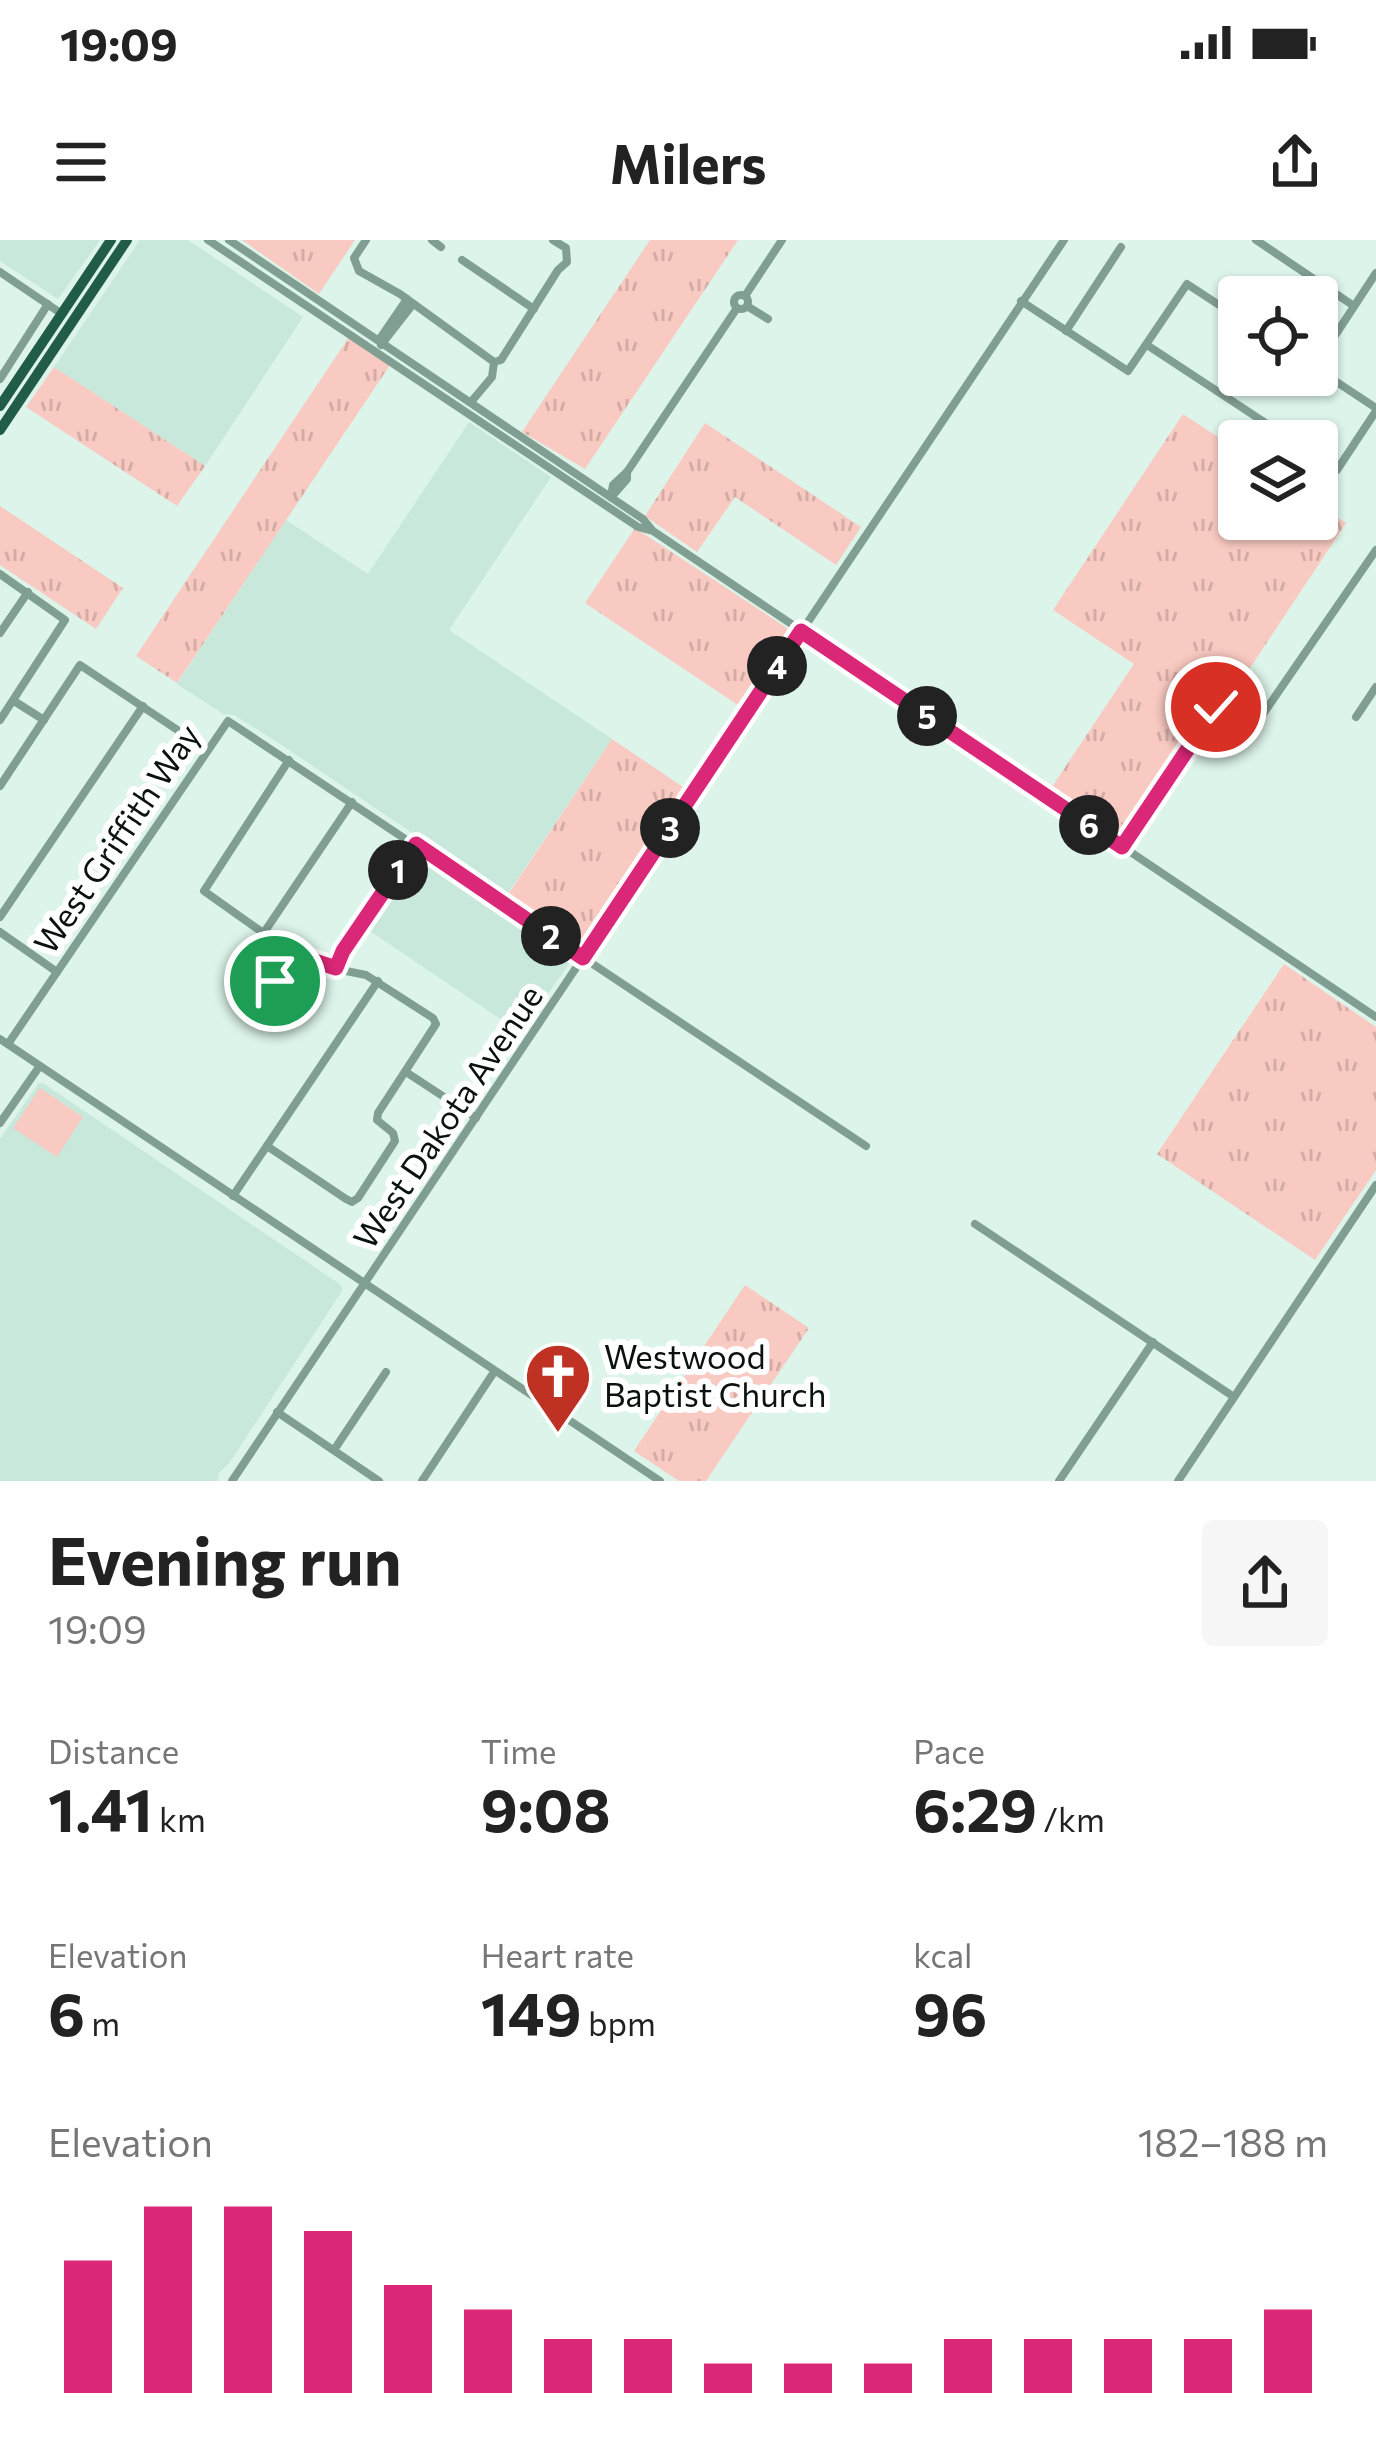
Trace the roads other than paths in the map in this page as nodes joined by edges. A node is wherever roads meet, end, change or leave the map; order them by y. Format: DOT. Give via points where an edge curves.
graph roads {
  1 [pos="111,240"];
  2 [pos="127,240"];
  3 [pos="208,240"];
  4 [pos="229,240"];
  5 [pos="366,240"];
  6 [pos="432,240"];
  7 [pos="553,240"];
  8 [pos="782,240"];
  9 [pos="1064,240"];
  10 [pos="1256,240"];
  11 [pos="442,247"];
  12 [pos="1121,247"];
  13 [pos="462,260"];
  14 [pos="0,272"];
  15 [pos="1376,273"];
  16 [pos="410,301"];
  17 [pos="1022,301"];
  18 [pos="48,304"];
  19 [pos="743,304"];
  20 [pos="1218,304"];
  21 [pos="1354,306"];
  22 [pos="534,309"];
  23 [pos="62,314"];
  24 [pos="768,319"];
  25 [pos="332,321"];
  26 [pos="1066,331"];
  27 [pos="1338,332"];
  28 [pos="382,342"];
  29 [pos="1148,345"];
  30 [pos="494,362"];
  31 [pos="41,369"];
  32 [pos="0,379"];
  33 [pos="1338,381"];
  34 [pos="471,402"];
  35 [pos="0,406"];
  36 [pos="1376,409"];
  37 [pos="487,420"];
  38 [pos="1261,420"];
  39 [pos="0,430"];
  40 [pos="1338,468"];
  41 [pos="555,471"];
  42 [pos="610,497"];
  43 [pos="653,531"];
  44 [pos="1376,550"];
  45 [pos="0,574"];
  46 [pos="28,592"];
  47 [pos="801,631"];
  48 [pos="0,633"];
  49 [pos="1376,687"];
  50 [pos="14,701"];
  51 [pos="143,706"];
  52 [pos="1356,716"];
  53 [pos="0,720"];
  54 [pos="44,721"];
  55 [pos="206,749"];
  56 [pos="289,760"];
  57 [pos="0,786"];
  58 [pos="352,802"];
  59 [pos="416,844"];
  60 [pos="1122,847"];
  61 [pos="0,917"];
  62 [pos="0,932"];
  63 [pos="262,934"];
  64 [pos="293,954"];
  65 [pos="583,958"];
  66 [pos="336,968"];
  67 [pos="57,972"];
  68 [pos="275,981"];
  69 [pos="378,981"];
  70 [pos="1376,1017"];
  71 [pos="4,1042"];
  72 [pos="39,1067"];
  73 [pos="406,1072"];
  74 [pos="476,1118"];
  75 [pos="0,1124"];
  76 [pos="267,1146"];
  77 [pos="866,1146"];
  78 [pos="1376,1185"];
  79 [pos="232,1196"];
  80 [pos="975,1224"];
  81 [pos="364,1286"];
  82 [pos="1153,1342"];
  83 [pos="386,1372"];
  84 [pos="494,1372"];
  85 [pos="1234,1397"];
  86 [pos="277,1412"];
  87 [pos="334,1450"];
  88 [pos="237,1479"];
  89 [pos="379,1481"];
  90 [pos="422,1481"];
  91 [pos="660,1481"];
  92 [pos="1059,1481"];
  93 [pos="1178,1481"];
  1 -- 23 [label="main road"];
  2 -- 31 [label="main road"];
  3 -- 25 [label="street"];
  4 -- 28 [label="street"];
  5 -- 16 [label="street" via="355,268"];
  6 -- 11 [label="street"];
  7 -- 22 [label="street" via="569,256"];
  8 -- 19 [label="street"];
  9 -- 17 [label="street, West Dakota Avenue"];
  10 -- 21 [label="street"];
  12 -- 26 [label="street"];
  13 -- 22 [label="street"];
  14 -- 18 [label="street"];
  15 -- 21 [label="street"];
  16 -- 28 [label="street"];
  16 -- 30 [label="street"];
  17 -- 26 [label="street"];
  17 -- 47 [label="street, West Dakota Avenue"];
  18 -- 23 [label="street"];
  18 -- 32 [label="street"];
  19 -- 24 [label="street"];
  19 -- 42 [label="street"];
  20 -- 29 [label="street" via="1187,284"];
  21 -- 27 [label="street"];
  22 -- 30 [label="street"];
  23 -- 31 [label="main road"];
  23 -- 35 [label="main road"];
  25 -- 28 [label="street"];
  25 -- 37 [label="street"];
  26 -- 29 [label="street" via="1128,371"];
  28 -- 34 [label="street"];
  29 -- 38 [label="street"];
  30 -- 34 [label="street"];
  31 -- 39 [label="main road"];
  33 -- 36 [label="street"];
  34 -- 37 [label="street"];
  36 -- 40 [label="street"];
  37 -- 41 [label="street"];
  37 -- 42 [label="street"];
  41 -- 42 [label="street"];
  41 -- 43 [label="street"];
  42 -- 43 [label="street"];
  43 -- 47 [label="street"];
  44 -- 60 [label="street" via="1252,730 1216,707"];
  45 -- 46 [label="street"];
  46 -- 48 [label="street"];
  46 -- 50 [label="street" via="65,620"];
  47 -- 60 [label="street"];
  47 -- 65 [label="street, West Dakota Avenue"];
  49 -- 52 [label="street"];
  50 -- 53 [label="street"];
  50 -- 54 [label="street"];
  51 -- 54 [label="street" via="80,665"];
  51 -- 55 [label="street"];
  51 -- 61 [label="street"];
  54 -- 57 [label="street"];
  55 -- 56 [label="street, West Griffith Way" via="228,721"];
  55 -- 67 [label="street, West Griffith Way"];
  56 -- 58 [label="street"];
  56 -- 63 [label="street" via="203,892"];
  58 -- 59 [label="street"];
  58 -- 63 [label="street"];
  59 -- 65 [label="street"];
  59 -- 66 [label="street"];
  60 -- 70 [label="street"];
  62 -- 67 [label="street"];
  63 -- 64 [label="street"];
  64 -- 66 [label="street"];
  64 -- 68 [label="street"];
  65 -- 74 [label="street, West Dakota Avenue"];
  65 -- 77 [label="street"];
  66 -- 69 [label="street"];
  67 -- 71 [label="street, West Griffith Way"];
  69 -- 73 [label="street" via="436,1024"];
  69 -- 76 [label="street"];
  71 -- 72 [label="street"];
  72 -- 75 [label="street"];
  72 -- 79 [label="street"];
  73 -- 74 [label="street"];
  73 -- 76 [label="street" via="378,1113 395,1142 352,1202"];
  74 -- 81 [label="street, West Dakota Avenue"];
  76 -- 79 [label="street"];
  78 -- 85 [label="street"];
  79 -- 81 [label="street"];
  80 -- 82 [label="street"];
  81 -- 84 [label="street"];
  81 -- 86 [label="street, West Dakota Avenue"];
  82 -- 85 [label="street"];
  82 -- 92 [label="street"];
  83 -- 87 [label="street"];
  84 -- 90 [label="street"];
  84 -- 91 [label="street"];
  85 -- 93 [label="street"];
  86 -- 87 [label="street"];
  86 -- 88 [label="street, West Dakota Avenue"];
  87 -- 89 [label="street"];
}
